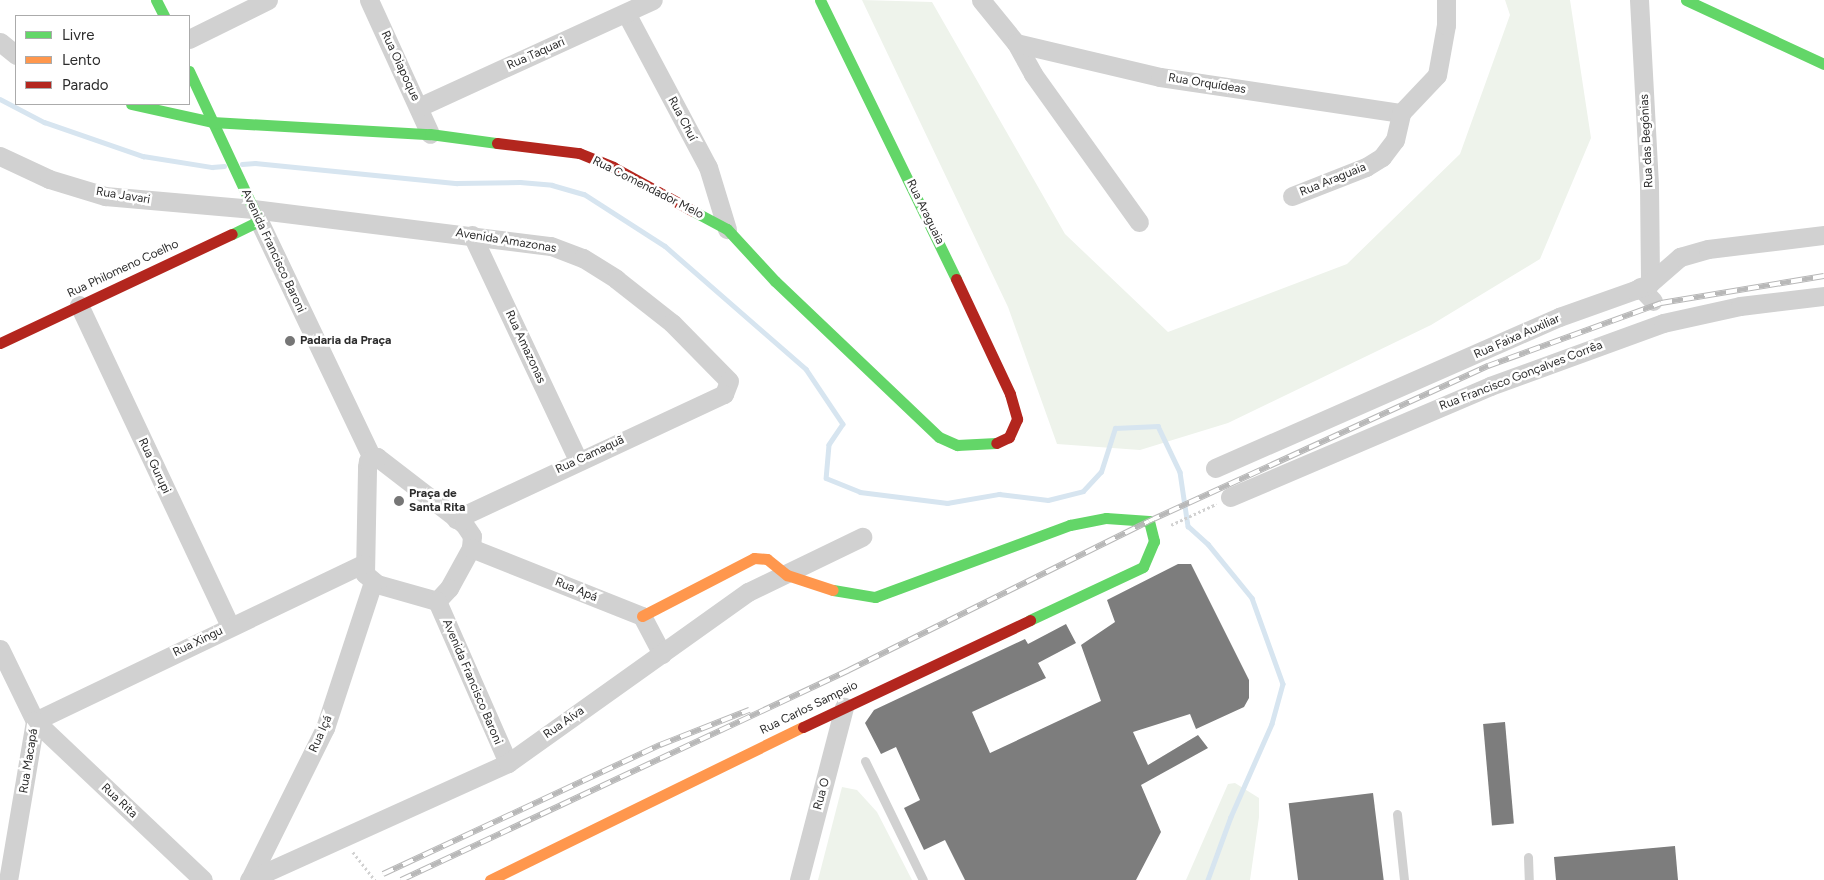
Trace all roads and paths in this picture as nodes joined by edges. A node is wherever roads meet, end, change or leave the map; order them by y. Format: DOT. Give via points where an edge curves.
graph roads {
  1 [pos="156,0"];
  2 [pos="268,0"];
  3 [pos="369,0"];
  4 [pos="653,0"];
  5 [pos="820,0"];
  6 [pos="981,0"];
  7 [pos="1446,0"];
  8 [pos="1639,0"];
  9 [pos="1686,0"];
  10 [pos="626,14"];
  11 [pos="164,15"];
  12 [pos="190,38"];
  13 [pos="0,42"];
  14 [pos="1016,43"];
  15 [pos="15,54"];
  16 [pos="1824,64"];
  17 [pos="190,73"];
  18 [pos="135,105"];
  19 [pos="419,107"];
  20 [pos="1402,113"];
  21 [pos="212,122"];
  22 [pos="430,134"];
  23 [pos="0,156"];
  24 [pos="1292,196"];
  25 [pos="253,208"];
  26 [pos="1139,222"];
  27 [pos="727,230"];
  28 [pos="472,235"];
  29 [pos="1824,235"];
  30 [pos="1648,291"];
  31 [pos="1824,296"];
  32 [pos="79,305"];
  33 [pos="0,343"];
  34 [pos="724,394"];
  35 [pos="1015,429"];
  36 [pos="372,458"];
  37 [pos="578,460"];
  38 [pos="1215,468"];
  39 [pos="1230,497"];
  40 [pos="1200,512"];
  41 [pos="456,518"];
  42 [pos="1152,534"];
  43 [pos="862,537"];
  44 [pos="471,548"];
  45 [pos="363,564"];
  46 [pos="787,575"];
  47 [pos="373,582"];
  48 [pos="437,601"];
  49 [pos="642,616"];
  50 [pos="230,626"];
  51 [pos="0,649"];
  52 [pos="662,654"];
  53 [pos="844,706"];
  54 [pos="34,721"];
  55 [pos="865,761"];
  56 [pos="508,763"];
  57 [pos="1397,814"];
  58 [pos="345,839"];
  59 [pos="1528,857"];
  60 [pos="8,880"];
  61 [pos="203,880"];
  62 [pos="250,880"];
  63 [pos="375,880"];
  64 [pos="490,880"];
  65 [pos="798,880"];
  66 [pos="923,880"];
  67 [pos="1404,880"];
  68 [pos="1529,880"];
  1 -- 11 [label="street"];
  2 -- 12 [label="street"];
  3 -- 19 [label="street, Rua Oiapoque"];
  4 -- 10 [label="street, Rua Taquari"];
  5 -- 35 [label="street, Rua Araguaia" via="1010,394 1017,419"];
  6 -- 14 [label="street"];
  7 -- 20 [label="street" via="1446,25 1437,76"];
  8 -- 30 [label="street, Rua das Begônias" via="1649,184"];
  9 -- 16 [label="street"];
  10 -- 19 [label="street, Rua Taquari"];
  10 -- 27 [label="street, Rua Chuí" via="708,167"];
  13 -- 15 [label="street"];
  14 -- 20 [label="street, Rua Orquídeas" via="1160,77"];
  14 -- 26 [label="street" via="1033,74"];
  17 -- 21 [label="street, Avenida Francisco Baroni"];
  18 -- 21 [label="street, Rua Comendador Melo"];
  19 -- 22 [label="street, Rua Oiapoque"];
  20 -- 24 [label="street, Rua Araguaia" via="1395,140 1382,157 1366,167"];
  21 -- 22 [label="street, Rua Comendador Melo"];
  21 -- 25 [label="street, Avenida Francisco Baroni"];
  22 -- 27 [label="street, Rua Comendador Melo" via="579,153 613,167"];
  23 -- 25 [label="street, Rua Javari" via="49,179 105,196"];
  25 -- 28 [label="street, Avenida Amazonas"];
  25 -- 32 [label="street, Rua Philomeno Coelho"];
  25 -- 36 [label="street, Avenida Francisco Baroni"];
  27 -- 35 [label="street, Rua Comendador Melo" via="924,426 956,445 976,446 994,444"];
  28 -- 34 [label="street, Avenida Amazonas" via="551,246 583,258 672,323 729,381"];
  28 -- 37 [label="street, Rua Amazonas"];
  29 -- 30 [label="street, Rua Faixa Auxiliar" via="1708,249 1680,257"];
  30 -- 38 [label="street, Rua Faixa Auxiliar" via="1559,317"];
  31 -- 39 [label="street, Rua Francisco Gonçalves Corrêa" via="1740,306 1663,323 1490,386"];
  32 -- 33 [label="street, Rua Philomeno Coelho"];
  32 -- 50 [label="street, Rua Gurupi"];
  34 -- 37 [label="street, Rua Camaquã"];
  36 -- 41 [label="street" via="381,459"];
  36 -- 45 [label="street" via="367,467"];
  37 -- 41 [label="street, Rua Camaquã"];
  40 -- 42 [label="path"];
  41 -- 44 [label="street" via="470,531"];
  42 -- 46 [label="street" via="1149,521 1106,518 1015,542 884,595 855,596"];
  42 -- 53 [label="street, Rua Carlos Sampaio" via="1154,541 1143,566"];
  43 -- 46 [label="street, Rua Aíva"];
  44 -- 48 [label="street" via="449,588"];
  44 -- 49 [label="street, Rua Apá"];
  45 -- 47 [label="street" via="365,574"];
  45 -- 50 [label="street, Rua Xingu"];
  46 -- 49 [label="street" via="766,559 754,558"];
  46 -- 52 [label="street, Rua Aíva" via="748,592"];
  47 -- 48 [label="street" via="427,601"];
  47 -- 62 [label="street, Rua Içá" via="326,728"];
  48 -- 56 [label="street, Avenida Francisco Baroni"];
  49 -- 52 [label="street"];
  50 -- 54 [label="street, Rua Xingu"];
  51 -- 54 [label="street, Rua Macapá"];
  52 -- 56 [label="street, Rua Aíva"];
  53 -- 64 [label="street, Rua Carlos Sampaio"];
  53 -- 65 [label="street, Rua O"];
  54 -- 60 [label="street, Rua Macapá"];
  54 -- 61 [label="street, Rua Rita"];
  55 -- 66 [label="lane"];
  56 -- 58 [label="street, Rua Aíva"];
  57 -- 67 [label="lane"];
  58 -- 62 [label="street, Rua Aíva"];
  58 -- 63 [label="path"];
  59 -- 68 [label="lane"];
}
